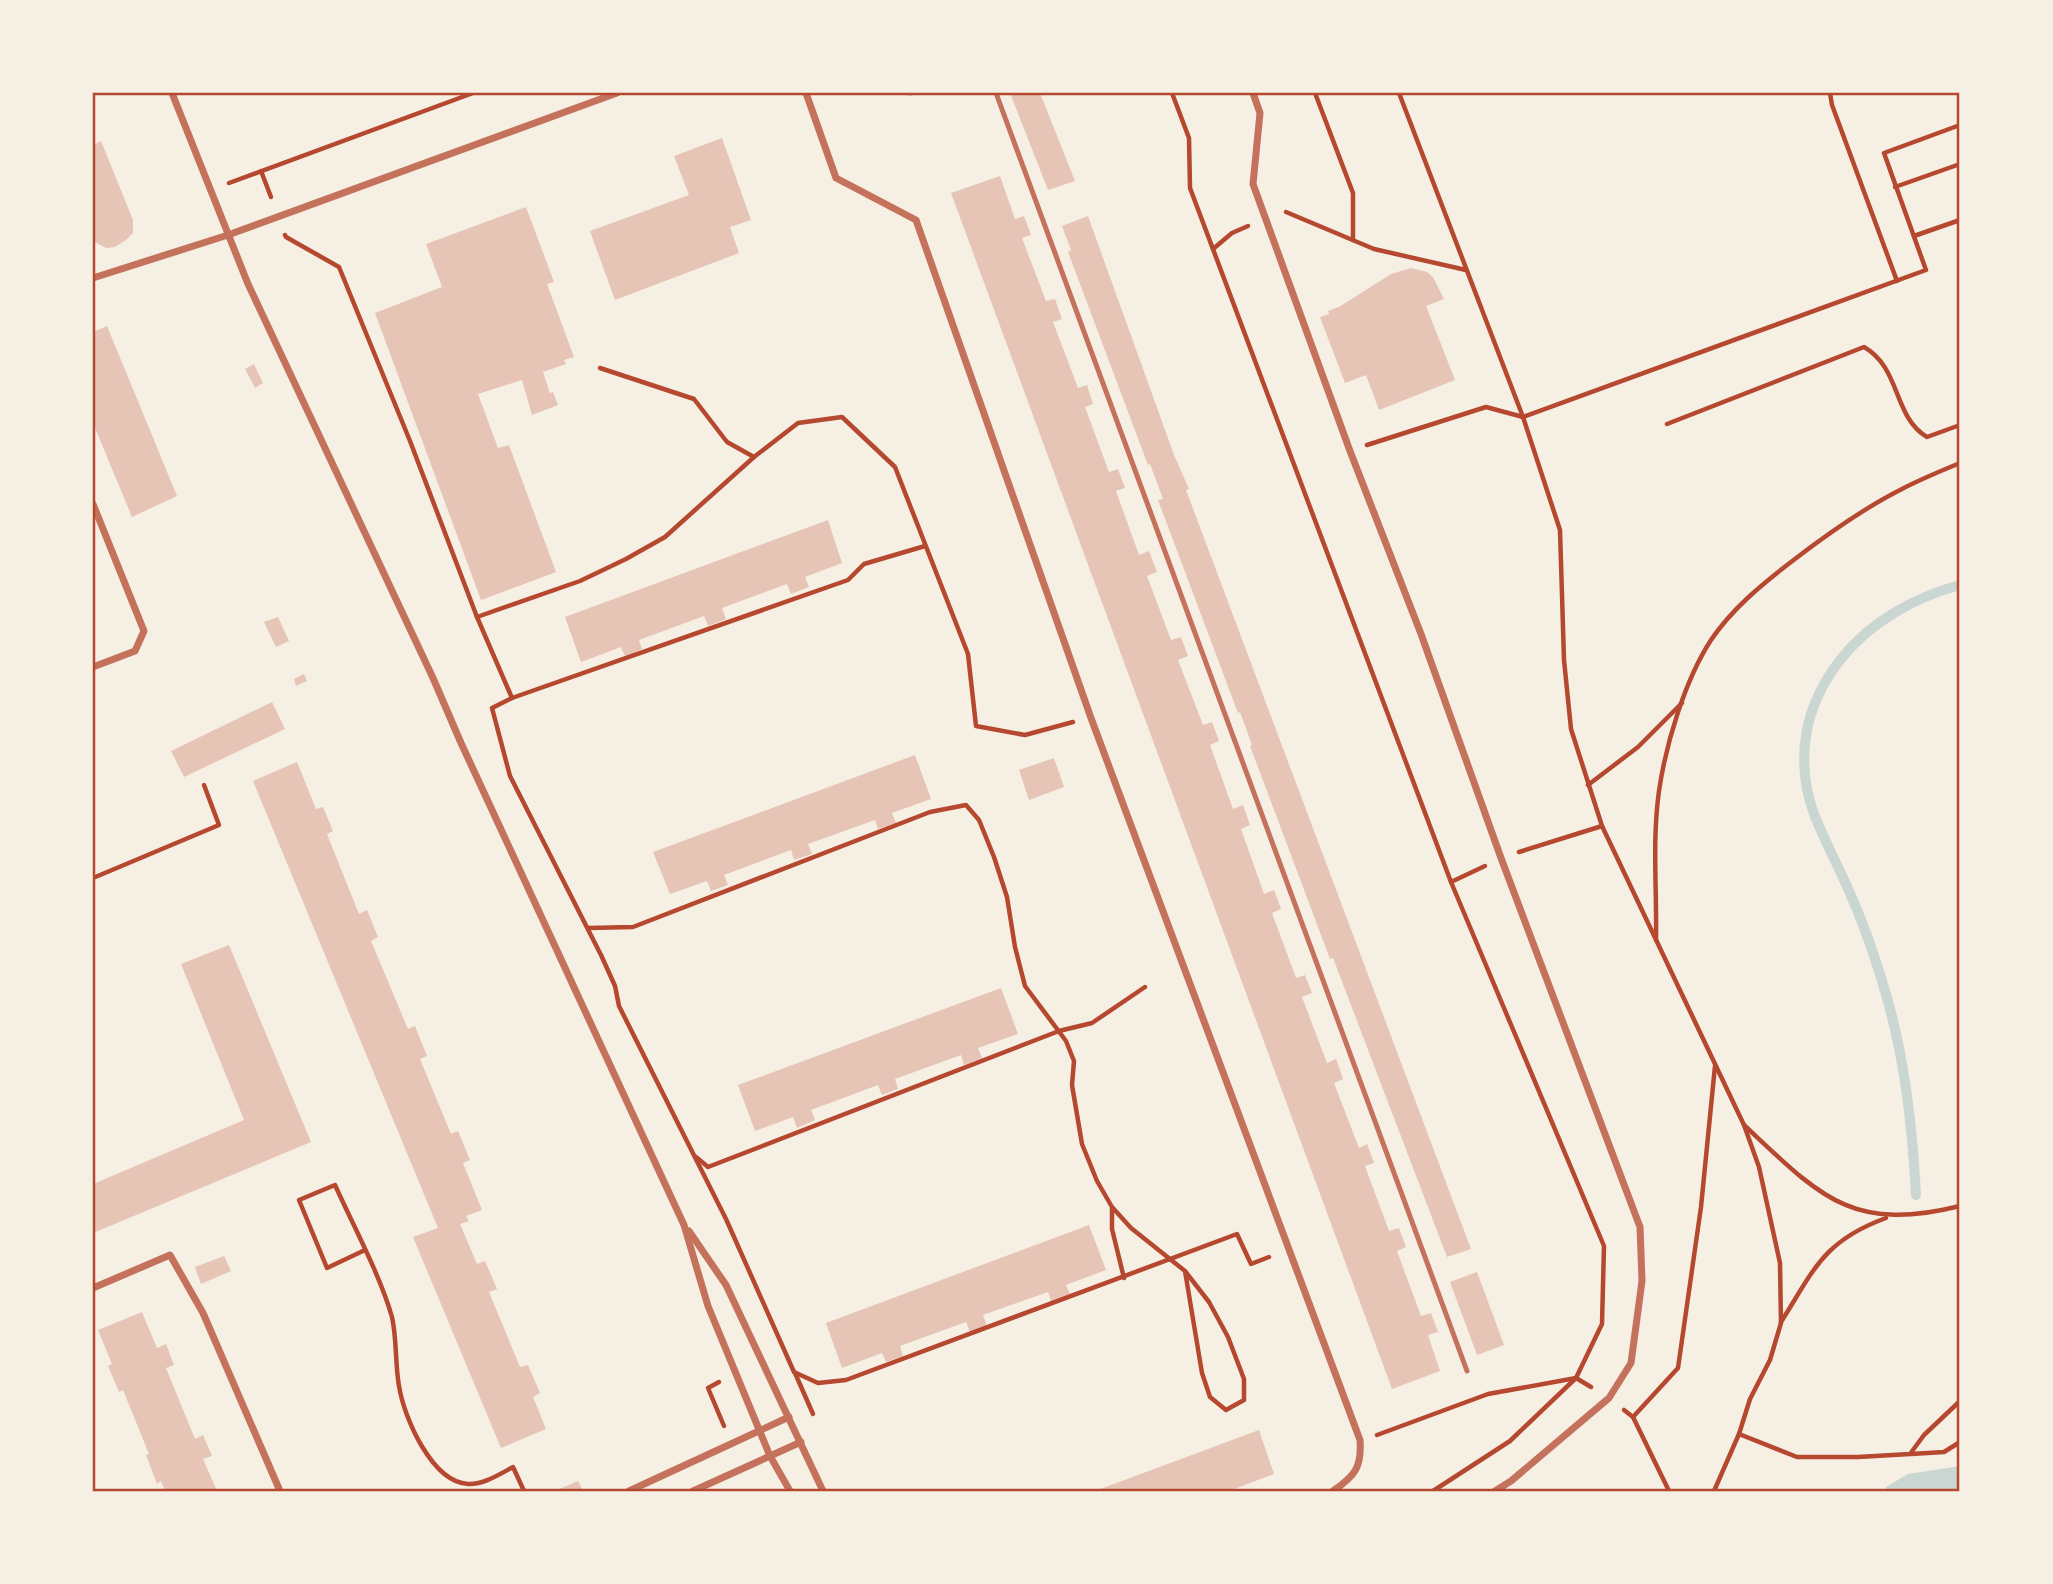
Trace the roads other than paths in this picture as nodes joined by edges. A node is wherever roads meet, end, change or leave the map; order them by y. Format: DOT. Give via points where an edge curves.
graph roads {
  1 [pos="172,93"];
  2 [pos="617,93"];
  3 [pos="806,93"];
  4 [pos="996,93"];
  5 [pos="1252,93"];
  6 [pos="228,235"];
  7 [pos="93,278"];
  8 [pos="93,504"];
  9 [pos="93,667"];
  10 [pos="684,1225"];
  11 [pos="93,1288"];
  12 [pos="1467,1371"];
  13 [pos="789,1417"];
  14 [pos="760,1430"];
  15 [pos="801,1442"];
  16 [pos="770,1456"];
  17 [pos="280,1491"];
  18 [pos="629,1491"];
  19 [pos="693,1491"];
  20 [pos="790,1491"];
  21 [pos="823,1491"];
  22 [pos="1333,1491"];
  23 [pos="1495,1491"];
  1 -- 6 [label="street"];
  2 -- 6 [label="street"];
  3 -- 22 [label="street" via="836,178 916,220 1091,718 1360,1440 1361,1457 1354,1474"];
  4 -- 12 [label="lane"];
  5 -- 23 [label="street" via="1260,113 1253,184 1640,1227 1642,1281 1631,1363 1609,1398"];
  6 -- 7 [label="street"];
  6 -- 10 [label="street"];
  8 -- 9 [label="street" via="144,631 135,651"];
  10 -- 13 [label="street" via="726,1284"];
  10 -- 14 [label="street" via="708,1306"];
  11 -- 17 [label="street" via="170,1255 203,1313"];
  13 -- 14 [label="street"];
  13 -- 15 [label="street"];
  14 -- 16 [label="street"];
  14 -- 18 [label="street"];
  15 -- 16 [label="street"];
  15 -- 21 [label="street"];
  16 -- 19 [label="street"];
  16 -- 20 [label="street"];
}
